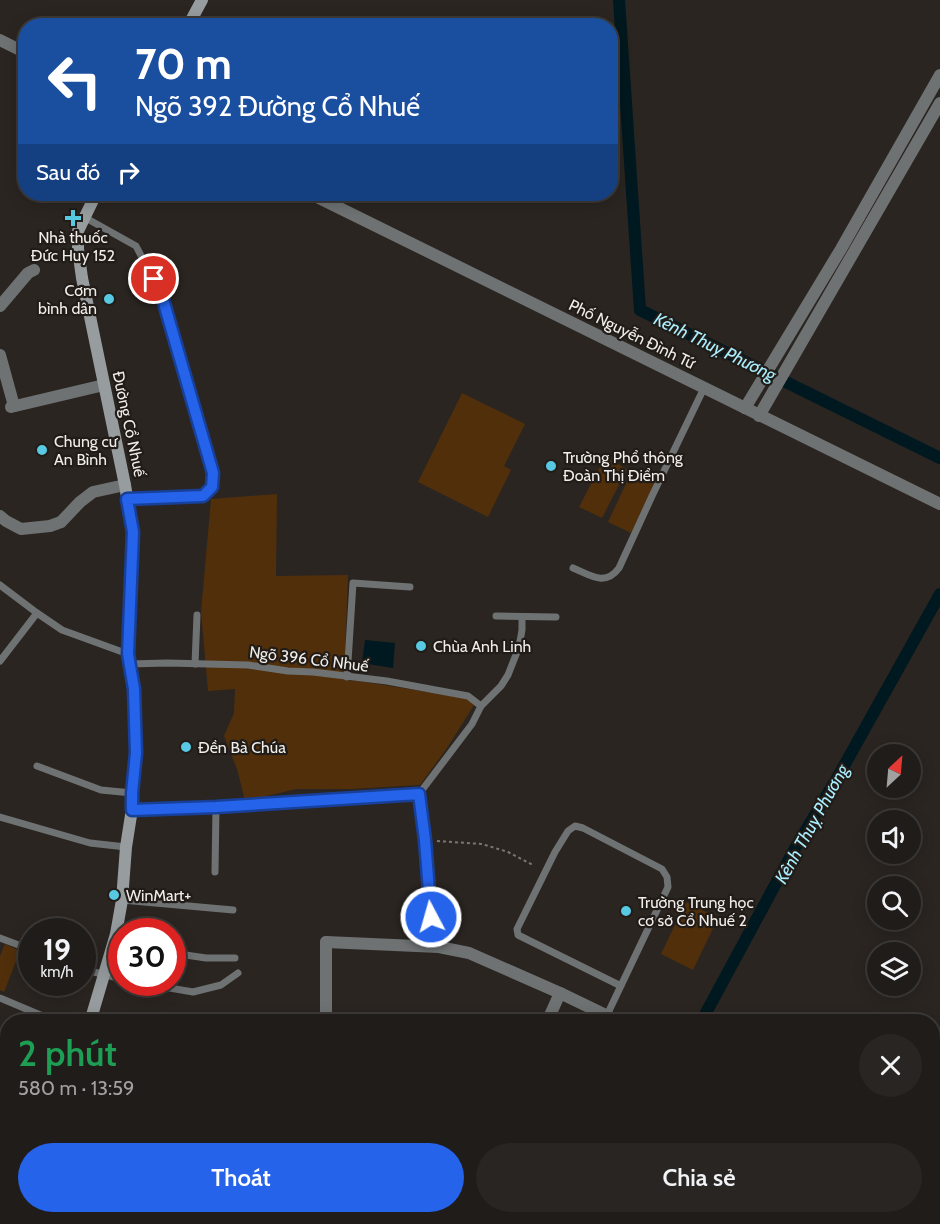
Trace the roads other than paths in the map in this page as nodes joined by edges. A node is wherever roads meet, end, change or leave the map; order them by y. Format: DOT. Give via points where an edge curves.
graph roads {
  1 [pos="202,0"];
  2 [pos="192,18"];
  3 [pos="0,40"];
  4 [pos="18,49"];
  5 [pos="940,75"];
  6 [pos="940,103"];
  7 [pos="92,201"];
  8 [pos="324,201"];
  9 [pos="84,217"];
  10 [pos="34,270"];
  11 [pos="0,306"];
  12 [pos="0,355"];
  13 [pos="104,385"];
  14 [pos="705,388"];
  15 [pos="745,408"];
  16 [pos="759,416"];
  17 [pos="125,485"];
  18 [pos="127,499"];
  19 [pos="940,504"];
  20 [pos="0,516"];
  21 [pos="573,568"];
  22 [pos="0,585"];
  23 [pos="410,587"];
  24 [pos="37,613"];
  25 [pos="197,615"];
  26 [pos="496,616"];
  27 [pos="522,617"];
  28 [pos="556,617"];
  29 [pos="129,659"];
  30 [pos="0,661"];
  31 [pos="195,664"];
  32 [pos="346,677"];
  33 [pos="481,706"];
  34 [pos="38,766"];
  35 [pos="132,793"];
  36 [pos="419,794"];
  37 [pos="216,807"];
  38 [pos="132,810"];
  39 [pos="0,817"];
  40 [pos="126,847"];
  41 [pos="214,872"];
  42 [pos="122,900"];
  43 [pos="233,910"];
  44 [pos="120,918"];
  45 [pos="0,938"];
  46 [pos="18,945"];
  47 [pos="439,947"];
  48 [pos="186,955"];
  49 [pos="235,958"];
  50 [pos="108,963"];
  51 [pos="96,972"];
  52 [pos="238,973"];
  53 [pos="104,974"];
  54 [pos="108,975"];
  55 [pos="621,986"];
  56 [pos="186,991"];
  57 [pos="560,993"];
  58 [pos="0,998"];
  59 [pos="38,1014"];
  60 [pos="92,1014"];
  61 [pos="326,1014"];
  62 [pos="551,1014"];
  63 [pos="605,1014"];
  64 [pos="607,1014"];
  1 -- 2 [label="main road"];
  3 -- 4 [label="street"];
  5 -- 15 [label="street"];
  6 -- 16 [label="street"];
  7 -- 9 [label="main road, Đường Cổ Nhuế"];
  8 -- 14 [label="street, Phố Nguyễn Đình Tứ"];
  9 -- 13 [label="main road, Đường Cổ Nhuế" via="78,231 78,249"];
  9 -- 18 [label="lane" via="136,246 162,296 213,473 212,487 203,496"];
  10 -- 11 [label="street"];
  12 -- 13 [label="street" via="13,407"];
  13 -- 17 [label="main road, Đường Cổ Nhuế"];
  14 -- 15 [label="street, Phố Nguyễn Đình Tứ"];
  14 -- 21 [label="lane" via="615,574 602,579"];
  15 -- 16 [label="street, Phố Nguyễn Đình Tứ"];
  16 -- 19 [label="street, Phố Nguyễn Đình Tứ"];
  17 -- 18 [label="main road, Đường Cổ Nhuế"];
  17 -- 20 [label="street" via="93,492 61,522 50,526 21,529"];
  18 -- 29 [label="main road, Đường Cổ Nhuế" via="133,532"];
  22 -- 24 [label="lane, Ngõ 396 Cổ Nhuế"];
  23 -- 32 [label="lane" via="353,582"];
  24 -- 29 [label="lane, Ngõ 396 Cổ Nhuế" via="62,630"];
  24 -- 30 [label="lane"];
  25 -- 31 [label="lane"];
  26 -- 27 [label="lane"];
  27 -- 28 [label="lane"];
  27 -- 33 [label="lane" via="519,647 508,675"];
  29 -- 31 [label="lane, Ngõ 396 Cổ Nhuế"];
  29 -- 35 [label="main road, Đường Cổ Nhuế" via="136,753"];
  31 -- 32 [label="lane, Ngõ 396 Cổ Nhuế" via="248,665"];
  32 -- 33 [label="lane, Ngõ 396 Cổ Nhuế" via="468,696"];
  33 -- 36 [label="lane" via="472,724"];
  34 -- 35 [label="lane" via="101,790"];
  35 -- 38 [label="main road, Đường Cổ Nhuế"];
  36 -- 37 [label="street"];
  36 -- 47 [label="street" via="431,917"];
  37 -- 38 [label="street"];
  37 -- 41 [label="lane"];
  38 -- 40 [label="main road, Đường Cổ Nhuế"];
  39 -- 40 [label="lane" via="90,843"];
  40 -- 42 [label="main road, Đường Cổ Nhuế"];
  42 -- 43 [label="lane"];
  42 -- 44 [label="main road, Đường Cổ Nhuế"];
  45 -- 46 [label="lane"];
  47 -- 57 [label="street" via="469,953"];
  47 -- 61 [label="street" via="326,942"];
  48 -- 49 [label="lane"];
  50 -- 53 [label="main road, Đường Cổ Nhuế"];
  51 -- 53 [label="lane"];
  52 -- 56 [label="lane" via="221,985"];
  53 -- 54 [label="lane"];
  53 -- 60 [label="main road, Đường Cổ Nhuế"];
  55 -- 55 [label="lane" via="518,935 517,929 555,852 575,826 662,869 668,877 668,887"];
  55 -- 64 [label="lane"];
  57 -- 62 [label="street"];
  57 -- 63 [label="street"];
  58 -- 59 [label="lane"];
}
